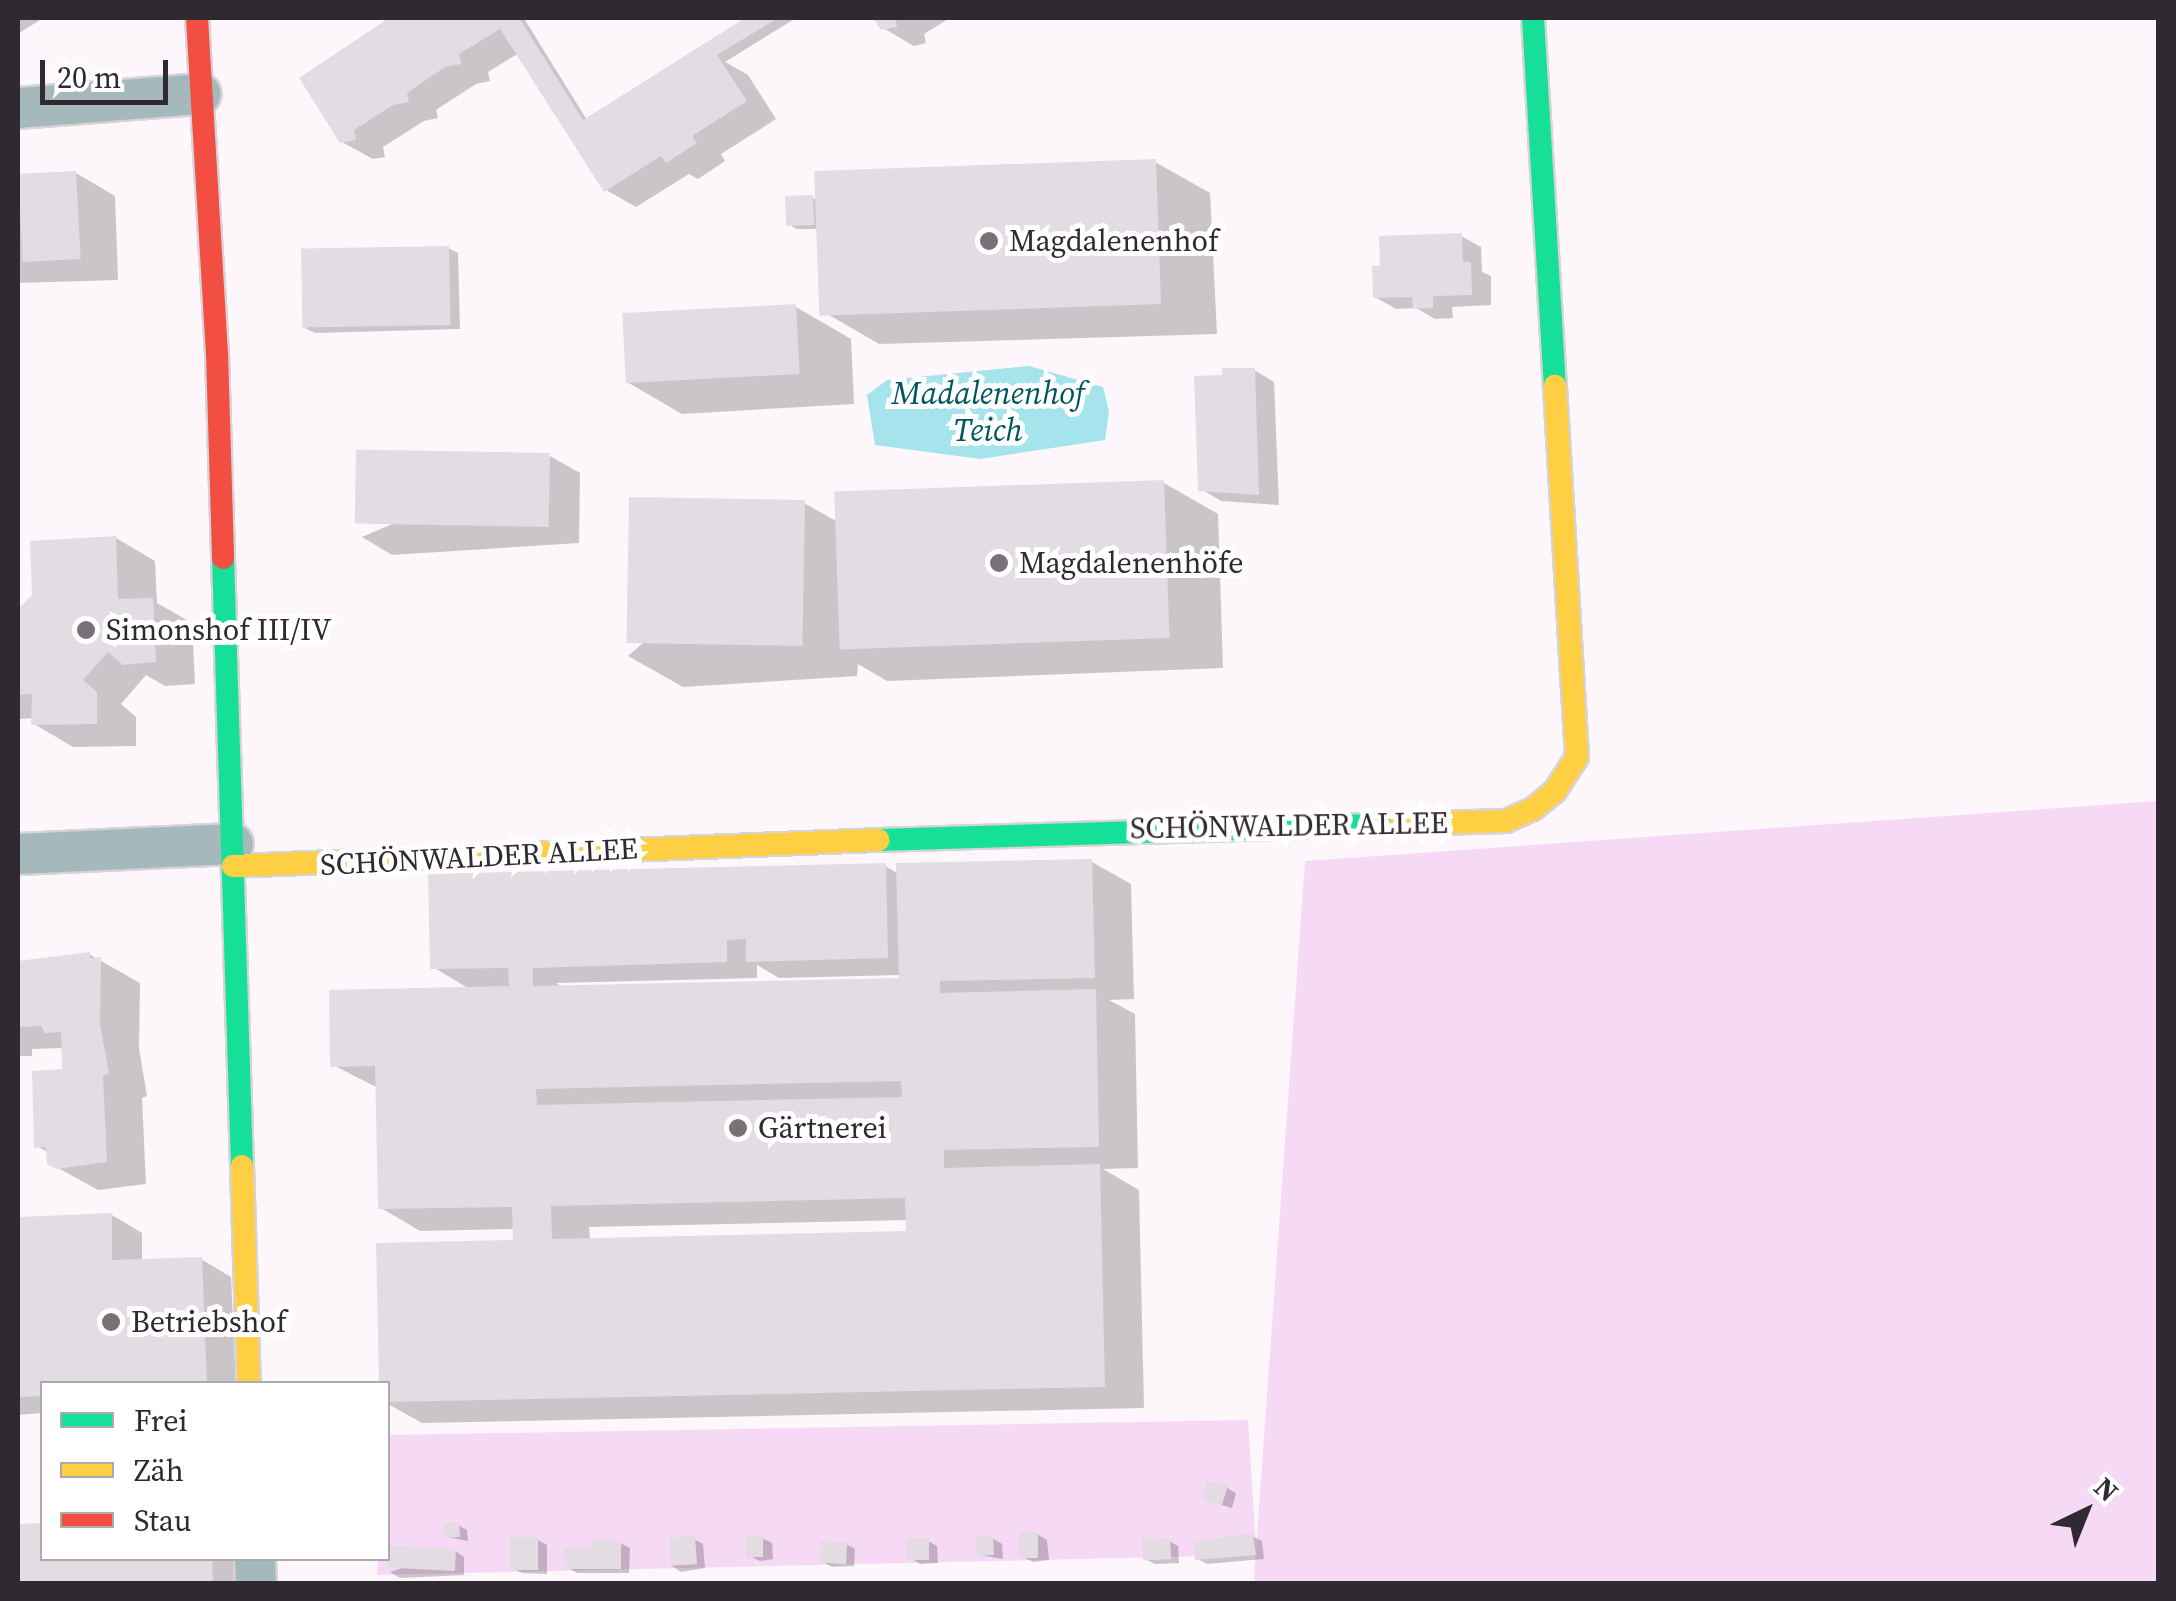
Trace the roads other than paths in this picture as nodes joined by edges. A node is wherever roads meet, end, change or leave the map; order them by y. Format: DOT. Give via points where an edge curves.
graph roads {
  1 [pos="198,18"];
  2 [pos="1532,18"];
  3 [pos="200,94"];
  4 [pos="18,108"];
  5 [pos="18,854"];
  6 [pos="233,855"];
  7 [pos="249,1381"];
  1 -- 3 [label="street"];
  2 -- 6 [label="street, SCHÖNWALDER ALLEE" via="1576,757 1555,791 1534,809 1506,821"];
  3 -- 4 [label="street"];
  3 -- 6 [label="street" via="217,353"];
  5 -- 6 [label="street, SCHÖNWALDER ALLEE"];
  6 -- 7 [label="street"];
}
